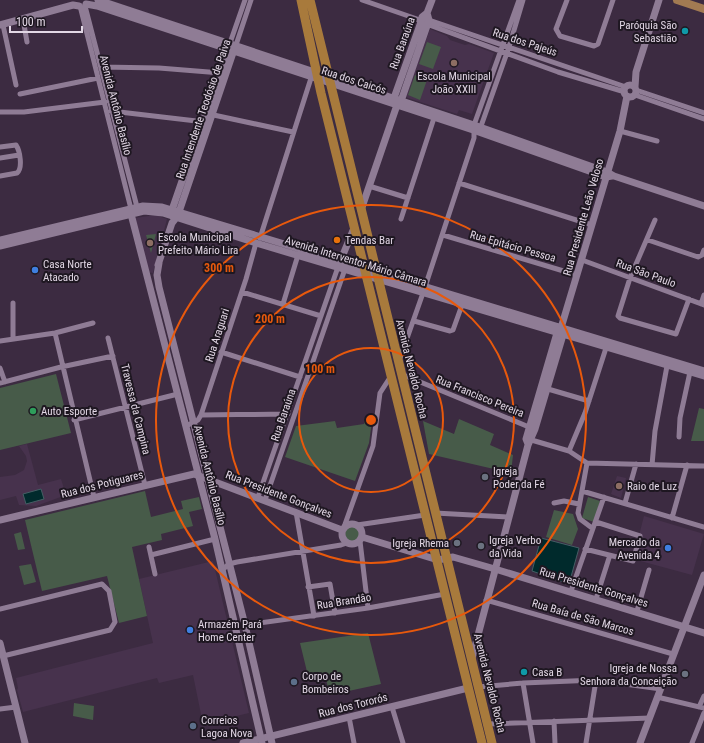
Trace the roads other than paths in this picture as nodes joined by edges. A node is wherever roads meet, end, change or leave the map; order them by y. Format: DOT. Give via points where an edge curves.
graph roads {
  1 [pos="98,0"];
  2 [pos="245,0"];
  3 [pos="251,0"];
  4 [pos="301,0"];
  5 [pos="310,0"];
  6 [pos="365,0"];
  7 [pos="432,0"];
  8 [pos="567,0"];
  9 [pos="613,0"];
  10 [pos="659,0"];
  11 [pos="677,0"];
  12 [pos="520,1"];
  13 [pos="80,4"];
  14 [pos="704,9"];
  15 [pos="23,19"];
  16 [pos="424,19"];
  17 [pos="2,25"];
  18 [pos="212,40"];
  19 [pos="27,42"];
  20 [pos="503,45"];
  21 [pos="232,47"];
  22 [pos="509,47"];
  23 [pos="501,51"];
  24 [pos="506,54"];
  25 [pos="101,68"];
  26 [pos="222,74"];
  27 [pos="98,78"];
  28 [pos="316,79"];
  29 [pos="329,81"];
  30 [pos="16,85"];
  31 [pos="307,87"];
  32 [pos="631,91"];
  33 [pos="20,94"];
  34 [pos="104,101"];
  35 [pos="397,101"];
  36 [pos="110,102"];
  37 [pos="106,110"];
  38 [pos="0,112"];
  39 [pos="113,112"];
  40 [pos="704,113"];
  41 [pos="209,114"];
  42 [pos="434,118"];
  43 [pos="704,119"];
  44 [pos="206,122"];
  45 [pos="476,130"];
  46 [pos="620,131"];
  47 [pos="292,132"];
  48 [pos="657,141"];
  49 [pos="0,147"];
  50 [pos="19,155"];
  51 [pos="0,158"];
  52 [pos="607,174"];
  53 [pos="0,176"];
  54 [pos="459,183"];
  55 [pos="369,186"];
  56 [pos="408,198"];
  57 [pos="704,206"];
  58 [pos="133,210"];
  59 [pos="361,210"];
  60 [pos="175,214"];
  61 [pos="401,219"];
  62 [pos="655,220"];
  63 [pos="592,225"];
  64 [pos="354,228"];
  65 [pos="47,229"];
  66 [pos="443,235"];
  67 [pos="0,240"];
  68 [pos="258,240"];
  69 [pos="648,240"];
  70 [pos="0,246"];
  71 [pos="703,252"];
  72 [pos="298,255"];
  73 [pos="582,260"];
  74 [pos="159,263"];
  75 [pos="341,266"];
  76 [pos="365,272"];
  77 [pos="577,275"];
  78 [pos="377,276"];
  79 [pos="630,278"];
  80 [pos="149,284"];
  81 [pos="424,290"];
  82 [pos="242,292"];
  83 [pos="704,295"];
  84 [pos="689,300"];
  85 [pos="13,303"];
  86 [pos="283,304"];
  87 [pos="702,304"];
  88 [pos="462,305"];
  89 [pos="321,316"];
  90 [pos="414,321"];
  91 [pos="93,323"];
  92 [pos="560,332"];
  93 [pos="55,333"];
  94 [pos="108,338"];
  95 [pos="13,340"];
  96 [pos="0,341"];
  97 [pos="310,348"];
  98 [pos="606,348"];
  99 [pos="317,350"];
  100 [pos="221,352"];
  101 [pos="113,356"];
  102 [pos="398,364"];
  103 [pos="667,366"];
  104 [pos="61,367"];
  105 [pos="0,368"];
  106 [pos="704,371"];
  107 [pos="690,372"];
  108 [pos="401,374"];
  109 [pos="391,376"];
  110 [pos="704,376"];
  111 [pos="300,377"];
  112 [pos="2,383"];
  113 [pos="548,389"];
  114 [pos="178,394"];
  115 [pos="589,401"];
  116 [pos="126,408"];
  117 [pos="288,414"];
  118 [pos="201,415"];
  119 [pos="74,420"];
  120 [pos="194,422"];
  121 [pos="186,426"];
  122 [pos="530,427"];
  123 [pos="679,437"];
  124 [pos="528,441"];
  125 [pos="568,451"];
  126 [pos="587,462"];
  127 [pos="636,464"];
  128 [pos="652,465"];
  129 [pos="687,465"];
  130 [pos="704,466"];
  131 [pos="199,475"];
  132 [pos="208,479"];
  133 [pos="145,484"];
  134 [pos="582,491"];
  135 [pos="94,497"];
  136 [pos="258,497"];
  137 [pos="604,497"];
  138 [pos="265,500"];
  139 [pos="554,503"];
  140 [pos="625,503"];
  141 [pos="579,504"];
  142 [pos="296,512"];
  143 [pos="435,513"];
  144 [pos="425,515"];
  145 [pos="508,517"];
  146 [pos="672,518"];
  147 [pos="0,520"];
  148 [pos="596,522"];
  149 [pos="357,525"];
  150 [pos="704,527"];
  151 [pos="343,528"];
  152 [pos="592,528"];
  153 [pos="215,539"];
  154 [pos="361,539"];
  155 [pos="347,543"];
  156 [pos="149,547"];
  157 [pos="585,549"];
  158 [pos="303,552"];
  159 [pos="151,555"];
  160 [pos="447,558"];
  161 [pos="609,558"];
  162 [pos="438,560"];
  163 [pos="229,564"];
  164 [pos="495,569"];
  165 [pos="222,570"];
  166 [pos="649,570"];
  167 [pos="155,574"];
  168 [pos="704,577"];
  169 [pos="308,587"];
  170 [pos="571,591"];
  171 [pos="445,594"];
  172 [pos="596,599"];
  173 [pos="486,600"];
  174 [pos="368,608"];
  175 [pos="0,609"];
  176 [pos="637,611"];
  177 [pos="335,613"];
  178 [pos="314,616"];
  179 [pos="245,625"];
  180 [pos="684,626"];
  181 [pos="704,633"];
  182 [pos="0,643"];
  183 [pos="673,654"];
  184 [pos="2,659"];
  185 [pos="471,660"];
  186 [pos="596,680"];
  187 [pos="523,683"];
  188 [pos="468,688"];
  189 [pos="478,688"];
  190 [pos="661,689"];
  191 [pos="704,696"];
  192 [pos="657,697"];
  193 [pos="16,707"];
  194 [pos="392,707"];
  195 [pos="702,708"];
  196 [pos="0,709"];
  197 [pos="704,713"];
  198 [pos="349,717"];
  199 [pos="650,718"];
  200 [pos="590,720"];
  201 [pos="554,721"];
  202 [pos="530,723"];
  203 [pos="488,724"];
  204 [pos="272,740"];
  205 [pos="261,741"];
  206 [pos="25,743"];
  207 [pos="243,743"];
  208 [pos="354,743"];
  209 [pos="403,743"];
  210 [pos="482,743"];
  211 [pos="492,743"];
  212 [pos="533,743"];
  213 [pos="555,743"];
  214 [pos="586,743"];
  215 [pos="640,743"];
  216 [pos="692,743"];
  1 -- 18 [label="main road, Rua dos Caicós"];
  2 -- 21 [label="street, Rua Intendente Teodósio de Paiva"];
  3 -- 21 [label="street, Rua Intendente Teodósio de Paiva"];
  4 -- 28 [label="highway, Avenida Nevaldo Rocha"];
  5 -- 29 [label="highway, Avenida Nevaldo Rocha"];
  6 -- 16 [label="street, Rua dos Pajeús"];
  7 -- 16 [label="main road, Rua Baraúna"];
  8 -- 9 [label="street" via="556,29 560,36 594,46 598,44"];
  10 -- 32 [label="main road, Rua Presidente Leão Veloso"];
  11 -- 14 [label="main road"];
  12 -- 20 [label="street"];
  12 -- 22 [label="street"];
  13 -- 15 [label="main road, Rua dos Caicós"];
  13 -- 18 [label="main road, Rua dos Caicós" via="104,8"];
  13 -- 25 [label="street, Avenida Antônio Basílio"];
  13 -- 27 [label="street, Avenida Antônio Basílio"];
  15 -- 17 [label="main road, Rua dos Caicós"];
  15 -- 19 [label="street"];
  16 -- 20 [label="street, Rua dos Pajeús"];
  16 -- 23 [label="street, Rua dos Pajeús"];
  16 -- 35 [label="main road, Rua Baraúna"];
  17 -- 30 [label="street"];
  18 -- 21 [label="main road, Rua dos Caicós"];
  20 -- 22 [label="street, Rua dos Pajeús"];
  20 -- 23 [label="street"];
  21 -- 26 [label="main road, Rua Intendente Teodósio de Paiva"];
  21 -- 28 [label="main road, Rua dos Caicós"];
  22 -- 24 [label="street"];
  22 -- 32 [label="street, Rua dos Pajeús"];
  23 -- 24 [label="street, Rua dos Pajeús"];
  23 -- 45 [label="street"];
  24 -- 32 [label="street, Rua dos Pajeús"];
  24 -- 45 [label="street"];
  25 -- 26 [label="street" via="153,68"];
  25 -- 36 [label="street, Avenida Antônio Basílio"];
  26 -- 41 [label="main road, Rua Intendente Teodósio de Paiva"];
  27 -- 33 [label="street"];
  27 -- 34 [label="street, Avenida Antônio Basílio"];
  28 -- 29 [label="main road, Rua dos Caicós"];
  28 -- 31 [label="street"];
  28 -- 31 [label="street, Rua Araguari"];
  28 -- 64 [label="highway, Avenida Nevaldo Rocha"];
  29 -- 35 [label="main road, Rua dos Caicós"];
  29 -- 59 [label="highway, Avenida Nevaldo Rocha"];
  31 -- 47 [label="street, Rua Araguari"];
  32 -- 40 [label="street, Rua dos Pajeús"];
  32 -- 43 [label="street, Rua dos Pajeús"];
  32 -- 46 [label="main road, Rua Presidente Leão Veloso"];
  34 -- 36 [label="street"];
  34 -- 37 [label="street, Avenida Antônio Basílio"];
  34 -- 38 [label="street" via="24,112"];
  35 -- 42 [label="main road, Rua dos Caicós"];
  35 -- 45 [label="main road, Rua dos Caicós"];
  35 -- 55 [label="main road, Rua Baraúna"];
  36 -- 39 [label="street, Avenida Antônio Basílio"];
  37 -- 39 [label="street"];
  37 -- 58 [label="street, Avenida Antônio Basílio"];
  39 -- 44 [label="street"];
  39 -- 58 [label="street, Avenida Antônio Basílio"];
  41 -- 44 [label="main road, Rua Intendente Teodósio de Paiva"];
  41 -- 47 [label="street"];
  42 -- 45 [label="main road, Rua dos Caicós"];
  42 -- 56 [label="street"];
  44 -- 60 [label="main road, Rua Intendente Teodósio de Paiva"];
  45 -- 52 [label="main road, Rua dos Caicós"];
  45 -- 54 [label="street"];
  46 -- 48 [label="street"];
  46 -- 52 [label="main road, Rua Presidente Leão Veloso"];
  47 -- 68 [label="street, Rua Araguari"];
  49 -- 50 [label="street" via="16,145"];
  50 -- 51 [label="street"];
  50 -- 53 [label="street" via="20,169 17,173"];
  52 -- 57 [label="main road, Rua dos Caicós"];
  52 -- 63 [label="main road, Rua Presidente Leão Veloso"];
  54 -- 63 [label="street"];
  54 -- 66 [label="street"];
  55 -- 56 [label="street"];
  55 -- 59 [label="main road, Rua Baraúna"];
  56 -- 61 [label="street"];
  58 -- 60 [label="main road, Avenida Interventor Mário Câmara"];
  58 -- 65 [label="main road, Avenida Interventor Mário Câmara"];
  58 -- 80 [label="main road, Avenida Antônio Basílio"];
  59 -- 78 [label="highway, Avenida Nevaldo Rocha"];
  60 -- 68 [label="main road, Avenida Interventor Mário Câmara"];
  60 -- 74 [label="main road, Rua Intendente Teodósio de Paiva"];
  62 -- 69 [label="street"];
  63 -- 73 [label="main road, Rua Presidente Leão Veloso"];
  64 -- 75 [label="main road, Rua Baraúna"];
  64 -- 76 [label="highway, Avenida Nevaldo Rocha"];
  65 -- 67 [label="main road, Avenida Interventor Mário Câmara"];
  65 -- 70 [label="main road, Avenida Interventor Mário Câmara"];
  66 -- 77 [label="street, Rua Epitácio Pessoa"];
  66 -- 81 [label="street"];
  68 -- 72 [label="main road, Avenida Interventor Mário Câmara"];
  68 -- 75 [label="main road, Avenida Interventor Mário Câmara"];
  68 -- 82 [label="street, Rua Araguari"];
  69 -- 71 [label="street" via="698,257"];
  69 -- 79 [label="street"];
  72 -- 75 [label="main road, Avenida Interventor Mário Câmara"];
  72 -- 86 [label="street"];
  73 -- 77 [label="main road, Rua Presidente Leão Veloso"];
  73 -- 79 [label="street, Rua São Paulo"];
  74 -- 80 [label="main road, Rua Intendente Teodósio de Paiva"];
  74 -- 120 [label="main road, Avenida Antônio Basílio" via="158,281"];
  75 -- 76 [label="main road, Avenida Interventor Mário Câmara"];
  75 -- 89 [label="street, Rua Baraúna"];
  75 -- 99 [label="street, Rua Baraúna"];
  76 -- 78 [label="main road, Avenida Interventor Mário Câmara"];
  76 -- 109 [label="highway, Avenida Nevaldo Rocha"];
  77 -- 92 [label="main road, Rua Presidente Leão Veloso"];
  78 -- 81 [label="main road, Avenida Interventor Mário Câmara"];
  78 -- 102 [label="highway, Avenida Nevaldo Rocha"];
  79 -- 84 [label="street, Rua São Paulo"];
  79 -- 84 [label="street" via="619,313 620,318 676,334"];
  80 -- 114 [label="main road, Avenida Antônio Basílio"];
  81 -- 88 [label="main road, Avenida Interventor Mário Câmara"];
  81 -- 90 [label="street"];
  81 -- 92 [label="main road, Avenida Interventor Mário Câmara"];
  82 -- 86 [label="street"];
  82 -- 100 [label="street, Rua Araguari"];
  83 -- 87 [label="street"];
  84 -- 87 [label="street, Rua São Paulo"];
  85 -- 95 [label="street"];
  86 -- 89 [label="street"];
  88 -- 90 [label="street" via="450,331"];
  88 -- 92 [label="main road, Avenida Interventor Mário Câmara"];
  89 -- 97 [label="street, Rua Baraúna"];
  90 -- 102 [label="street"];
  91 -- 93 [label="street"];
  92 -- 98 [label="main road, Avenida Interventor Mário Câmara"];
  92 -- 106 [label="main road, Avenida Interventor Mário Câmara"];
  92 -- 113 [label="main road, Rua Presidente Leão Veloso"];
  92 -- 122 [label="main road, Rua Presidente Leão Veloso"];
  93 -- 95 [label="street"];
  93 -- 104 [label="street"];
  94 -- 101 [label="street, Travessa da Campina"];
  95 -- 96 [label="street"];
  97 -- 99 [label="street"];
  97 -- 111 [label="street, Rua Baraúna"];
  98 -- 103 [label="main road, Avenida Interventor Mário Câmara"];
  98 -- 115 [label="street"];
  99 -- 138 [label="street, Rua Baraúna"];
  100 -- 111 [label="street"];
  100 -- 118 [label="street, Rua Araguari"];
  101 -- 104 [label="street"];
  101 -- 116 [label="street, Travessa da Campina"];
  102 -- 108 [label="highway, Avenida Nevaldo Rocha"];
  103 -- 107 [label="main road, Avenida Interventor Mário Câmara"];
  103 -- 128 [label="street" via="655,431"];
  104 -- 112 [label="street"];
  104 -- 119 [label="street"];
  105 -- 112 [label="street"];
  107 -- 110 [label="main road, Avenida Interventor Mário Câmara"];
  107 -- 123 [label="street" via="680,418"];
  108 -- 122 [label="street, Rua Francisco Pereira"];
  108 -- 143 [label="highway, Avenida Nevaldo Rocha"];
  109 -- 144 [label="highway, Avenida Nevaldo Rocha"];
  109 -- 151 [label="street" via="380,393 373,446"];
  111 -- 117 [label="street, Rua Baraúna"];
  113 -- 115 [label="street"];
  113 -- 124 [label="main road, Rua Presidente Leão Veloso"];
  114 -- 116 [label="street"];
  114 -- 121 [label="main road, Avenida Antônio Basílio"];
  115 -- 125 [label="street"];
  116 -- 119 [label="street"];
  116 -- 133 [label="street, Travessa da Campina"];
  117 -- 118 [label="street"];
  117 -- 136 [label="street, Rua Baraúna"];
  118 -- 120 [label="street, Rua Araguari"];
  119 -- 135 [label="street"];
  120 -- 121 [label="street, Rua Araguari"];
  120 -- 132 [label="main road, Avenida Antônio Basílio"];
  121 -- 131 [label="main road, Avenida Antônio Basílio"];
  122 -- 124 [label="main road, Rua Presidente Leão Veloso"];
  124 -- 125 [label="street"];
  124 -- 145 [label="main road, Rua Presidente Leão Veloso"];
  125 -- 126 [label="street"];
  126 -- 127 [label="street"];
  126 -- 134 [label="street"];
  127 -- 128 [label="street"];
  127 -- 140 [label="street"];
  128 -- 129 [label="street"];
  129 -- 130 [label="street"];
  129 -- 146 [label="street"];
  131 -- 132 [label="main road, Rua dos Potiguares"];
  131 -- 133 [label="main road, Rua dos Potiguares" via="189,474"];
  131 -- 153 [label="main road, Avenida Antônio Basílio"];
  132 -- 136 [label="main road, Rua Presidente Gonçalves"];
  132 -- 163 [label="main road, Avenida Antônio Basílio"];
  133 -- 135 [label="main road, Rua dos Potiguares"];
  134 -- 137 [label="street"];
  134 -- 141 [label="street"];
  135 -- 147 [label="main road, Rua dos Potiguares"];
  136 -- 138 [label="main road, Rua Presidente Gonçalves"];
  137 -- 140 [label="street"];
  137 -- 148 [label="street"];
  138 -- 142 [label="main road, Rua Presidente Gonçalves"];
  139 -- 141 [label="street" via="564,501"];
  140 -- 146 [label="street"];
  141 -- 152 [label="street" via="578,517"];
  142 -- 151 [label="main road, Rua Presidente Gonçalves"];
  142 -- 158 [label="street"];
  143 -- 145 [label="street"];
  143 -- 160 [label="highway, Avenida Nevaldo Rocha"];
  144 -- 149 [label="street"];
  144 -- 162 [label="highway, Avenida Nevaldo Rocha"];
  145 -- 164 [label="main road, Rua Presidente Leão Veloso"];
  146 -- 150 [label="street"];
  148 -- 152 [label="street"];
  148 -- 157 [label="street" via="640,536 633,561"];
  149 -- 151 [label="main road" via="350,524"];
  149 -- 154 [label="main road" via="362,530"];
  151 -- 155 [label="main road" via="343,538"];
  152 -- 157 [label="street"];
  153 -- 159 [label="street"];
  153 -- 165 [label="main road, Avenida Antônio Basílio"];
  154 -- 155 [label="main road" via="355,544"];
  154 -- 162 [label="main road, Rua Presidente Gonçalves"];
  154 -- 174 [label="street"];
  155 -- 158 [label="street"];
  156 -- 159 [label="street"];
  157 -- 170 [label="street"];
  158 -- 163 [label="street"];
  158 -- 169 [label="street"];
  159 -- 167 [label="street"];
  160 -- 162 [label="main road, Rua Presidente Gonçalves"];
  160 -- 164 [label="main road, Rua Presidente Gonçalves" via="453,557"];
  160 -- 185 [label="highway, Avenida Nevaldo Rocha"];
  161 -- 172 [label="street"];
  162 -- 171 [label="highway, Avenida Nevaldo Rocha"];
  163 -- 165 [label="street"];
  163 -- 179 [label="main road, Avenida Antônio Basílio"];
  164 -- 170 [label="main road, Rua Presidente Gonçalves"];
  164 -- 173 [label="main road, Rua Presidente Leão Veloso"];
  165 -- 205 [label="main road, Avenida Antônio Basílio"];
  166 -- 176 [label="street"];
  168 -- 180 [label="main road"];
  169 -- 177 [label="street" via="329,584 332,588"];
  169 -- 178 [label="street"];
  170 -- 172 [label="main road, Rua Presidente Gonçalves"];
  171 -- 174 [label="street, Rua Brandâo"];
  171 -- 188 [label="highway, Avenida Nevaldo Rocha"];
  172 -- 176 [label="main road, Rua Presidente Gonçalves"];
  173 -- 183 [label="street, Rua Baía de São Marcos"];
  173 -- 185 [label="main road, Rua Presidente Leão Veloso"];
  174 -- 177 [label="street, Rua Brandâo"];
  175 -- 184 [label="street" via="102,584 109,591 115,622 110,630"];
  176 -- 180 [label="main road, Rua Presidente Gonçalves"];
  177 -- 178 [label="street, Rua Brandâo"];
  178 -- 179 [label="street, Rua Brandâo"];
  179 -- 204 [label="main road, Avenida Antônio Basílio"];
  180 -- 181 [label="main road, Rua Presidente Gonçalves"];
  180 -- 183 [label="main road"];
  182 -- 184 [label="main road"];
  183 -- 190 [label="main road"];
  184 -- 193 [label="main road"];
  185 -- 189 [label="highway, Avenida Nevaldo Rocha"];
  186 -- 187 [label="street"];
  186 -- 190 [label="street"];
  186 -- 200 [label="street"];
  187 -- 189 [label="street"];
  187 -- 202 [label="street"];
  188 -- 194 [label="main road, Rua dos Tororós"];
  188 -- 210 [label="highway, Avenida Nevaldo Rocha"];
  189 -- 203 [label="highway, Avenida Nevaldo Rocha"];
  190 -- 192 [label="main road"];
  191 -- 195 [label="street"];
  192 -- 195 [label="street"];
  192 -- 199 [label="main road"];
  193 -- 196 [label="street"];
  193 -- 206 [label="main road"];
  194 -- 198 [label="main road, Rua dos Tororós"];
  194 -- 209 [label="street"];
  197 -- 216 [label="street"];
  198 -- 204 [label="main road, Rua dos Tororós"];
  198 -- 208 [label="street"];
  199 -- 200 [label="street"];
  199 -- 215 [label="main road"];
  200 -- 201 [label="street"];
  200 -- 214 [label="street"];
  201 -- 202 [label="street"];
  201 -- 213 [label="street"];
  202 -- 203 [label="street"];
  202 -- 212 [label="street"];
  203 -- 211 [label="highway, Avenida Nevaldo Rocha"];
  204 -- 205 [label="main road, Rua dos Tororós"];
  205 -- 207 [label="main road, Rua dos Tororós"];
}
